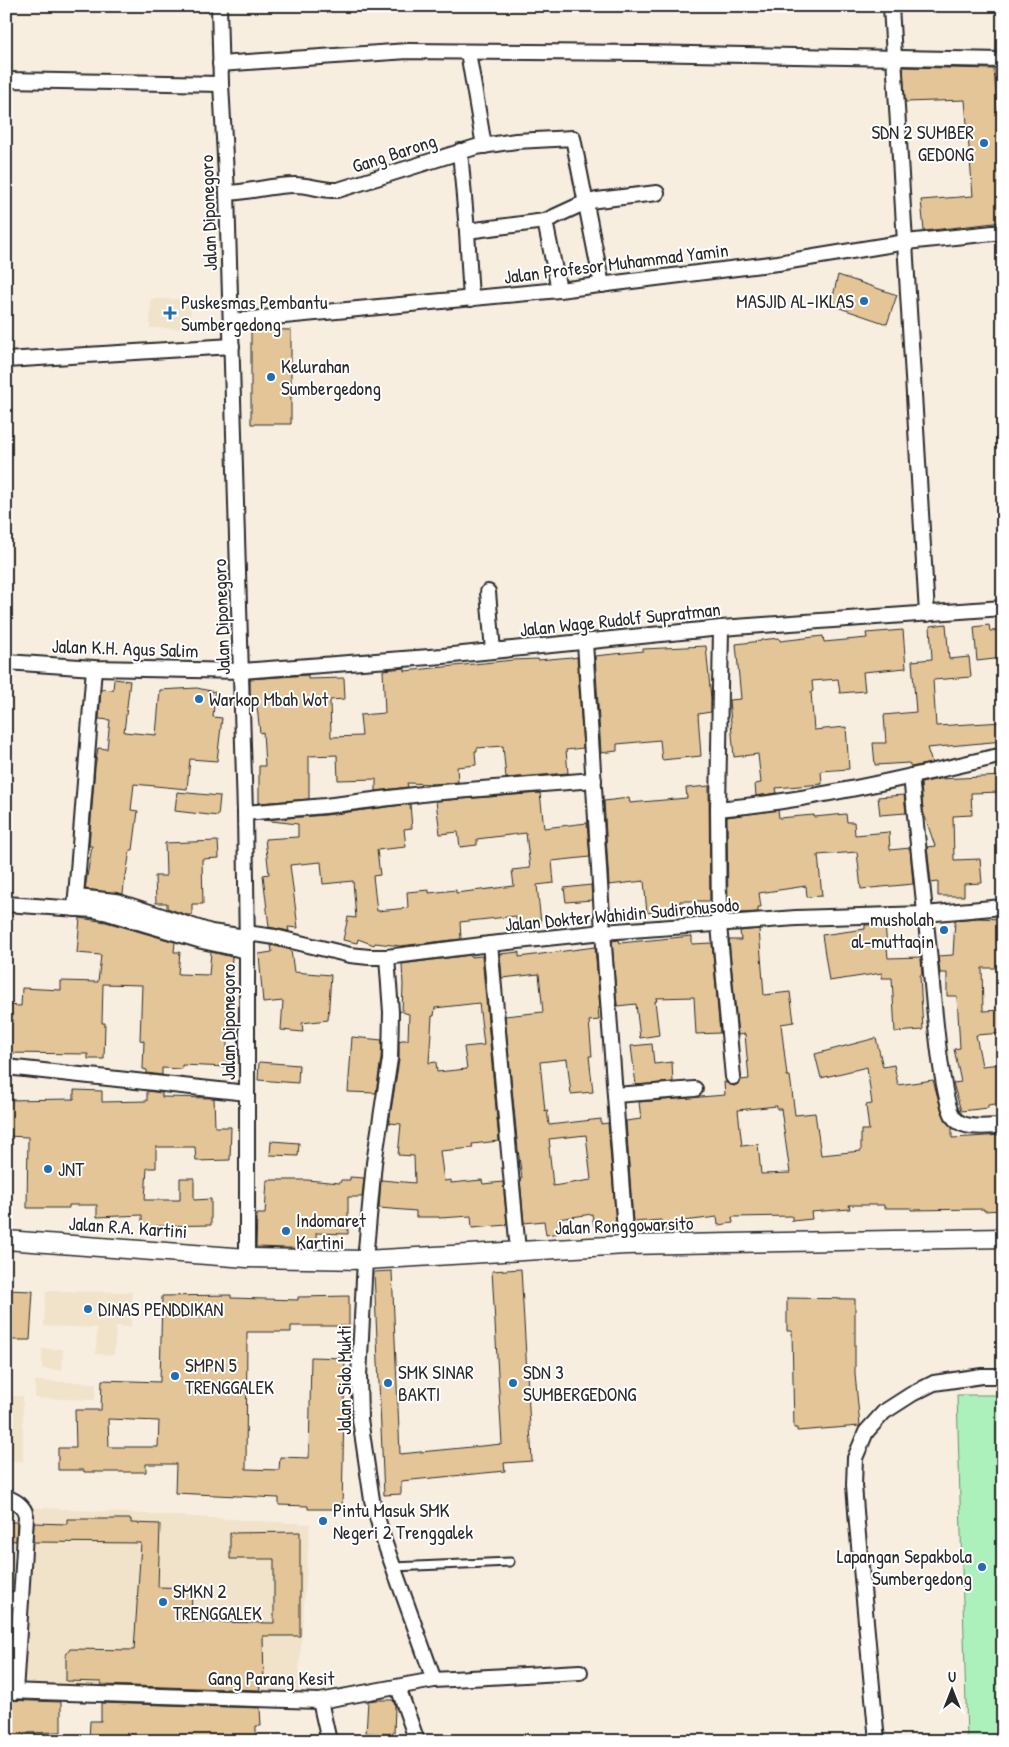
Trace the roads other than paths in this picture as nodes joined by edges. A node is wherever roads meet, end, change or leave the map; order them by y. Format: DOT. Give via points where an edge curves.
graph roads {
  1 [pos="219,6"];
  2 [pos="892,6"];
  3 [pos="468,52"];
  4 [pos="895,58"];
  5 [pos="1003,60"];
  6 [pos="220,64"];
  7 [pos="6,80"];
  8 [pos="221,84"];
  9 [pos="484,146"];
  10 [pos="460,151"];
  11 [pos="227,192"];
  12 [pos="657,192"];
  13 [pos="584,203"];
  14 [pos="545,221"];
  15 [pos="467,230"];
  16 [pos="1003,232"];
  17 [pos="906,242"];
  18 [pos="602,284"];
  19 [pos="559,290"];
  20 [pos="471,299"];
  21 [pos="231,321"];
  22 [pos="232,346"];
  23 [pos="6,360"];
  24 [pos="488,592"];
  25 [pos="1003,608"];
  26 [pos="928,614"];
  27 [pos="721,628"];
  28 [pos="585,642"];
  29 [pos="493,651"];
  30 [pos="6,662"];
  31 [pos="94,668"];
  32 [pos="242,671"];
  33 [pos="1003,756"];
  34 [pos="911,776"];
  35 [pos="594,780"];
  36 [pos="718,809"];
  37 [pos="245,813"];
  38 [pos="75,903"];
  39 [pos="6,904"];
  40 [pos="1003,907"];
  41 [pos="926,914"];
  42 [pos="719,925"];
  43 [pos="603,932"];
  44 [pos="247,942"];
  45 [pos="490,944"];
  46 [pos="387,957"];
  47 [pos="6,1067"];
  48 [pos="733,1077"];
  49 [pos="695,1089"];
  50 [pos="247,1093"];
  51 [pos="614,1095"];
  52 [pos="1003,1126"];
  53 [pos="1003,1238"];
  54 [pos="6,1240"];
  55 [pos="626,1245"];
  56 [pos="518,1251"];
  57 [pos="247,1258"];
  58 [pos="365,1260"];
  59 [pos="1003,1376"];
  60 [pos="6,1497"];
  61 [pos="510,1562"];
  62 [pos="393,1566"];
  63 [pos="6,1599"];
  64 [pos="21,1600"];
  65 [pos="580,1672"];
  66 [pos="434,1680"];
  67 [pos="398,1687"];
  68 [pos="11,1691"];
  69 [pos="320,1701"];
  70 [pos="329,1741"];
  71 [pos="417,1741"];
  72 [pos="877,1741"];
  1 -- 6 [label="street, Jalan Diponegoro"];
  2 -- 4 [label="street"];
  3 -- 4 [label="street"];
  3 -- 6 [label="street" via="408,51"];
  3 -- 9 [label="street"];
  4 -- 5 [label="street"];
  4 -- 17 [label="street"];
  6 -- 8 [label="street, Jalan Diponegoro"];
  7 -- 8 [label="street"];
  8 -- 11 [label="street, Jalan Diponegoro"];
  9 -- 10 [label="street, Gang Barong"];
  9 -- 13 [label="street, Gang Barong" via="573,138"];
  10 -- 11 [label="street, Gang Barong" via="338,190 294,185"];
  10 -- 15 [label="street"];
  11 -- 21 [label="street, Jalan Diponegoro"];
  12 -- 13 [label="street"];
  13 -- 14 [label="street"];
  13 -- 18 [label="street"];
  14 -- 15 [label="street"];
  14 -- 19 [label="street"];
  15 -- 20 [label="street"];
  16 -- 17 [label="street, Jalan Profesor Muhammad Yamin"];
  17 -- 18 [label="street, Jalan Profesor Muhammad Yamin" via="778,263"];
  17 -- 26 [label="street"];
  18 -- 19 [label="street, Jalan Profesor Muhammad Yamin"];
  19 -- 20 [label="street, Jalan Profesor Muhammad Yamin"];
  20 -- 21 [label="street, Jalan Profesor Muhammad Yamin"];
  21 -- 22 [label="street, Jalan Diponegoro"];
  22 -- 23 [label="street"];
  22 -- 32 [label="street, Jalan Diponegoro"];
  24 -- 29 [label="street"];
  25 -- 26 [label="street, Jalan Wage Rudolf Supratman"];
  26 -- 27 [label="street, Jalan Wage Rudolf Supratman"];
  27 -- 28 [label="street, Jalan Wage Rudolf Supratman"];
  27 -- 36 [label="street"];
  28 -- 29 [label="street, Jalan Wage Rudolf Supratman"];
  28 -- 35 [label="street"];
  29 -- 32 [label="street, Jalan Wage Rudolf Supratman"];
  30 -- 31 [label="street, Jalan K.H. Agus Salim"];
  31 -- 32 [label="street, Jalan K.H. Agus Salim"];
  31 -- 38 [label="street"];
  32 -- 37 [label="street, Jalan Diponegoro"];
  33 -- 34 [label="street"];
  34 -- 36 [label="street" via="765,804"];
  34 -- 41 [label="street"];
  35 -- 37 [label="street"];
  35 -- 43 [label="street"];
  36 -- 42 [label="street"];
  37 -- 44 [label="street, Jalan Diponegoro"];
  38 -- 39 [label="street, Jalan Dokter Wahidin Sudirohusodo"];
  38 -- 44 [label="street, Jalan Dokter Wahidin Sudirohusodo" via="116,902"];
  40 -- 41 [label="street, Jalan Dokter Wahidin Sudirohusodo"];
  41 -- 42 [label="street, Jalan Dokter Wahidin Sudirohusodo" via="796,918"];
  41 -- 52 [label="street" via="936,1019 950,1111 959,1123"];
  42 -- 43 [label="street, Jalan Dokter Wahidin Sudirohusodo"];
  42 -- 48 [label="street"];
  43 -- 45 [label="street, Jalan Dokter Wahidin Sudirohusodo"];
  43 -- 51 [label="street"];
  44 -- 46 [label="street, Jalan Dokter Wahidin Sudirohusodo" via="275,937 369,958"];
  44 -- 50 [label="street, Jalan Diponegoro"];
  45 -- 46 [label="street, Jalan Dokter Wahidin Sudirohusodo"];
  45 -- 56 [label="street"];
  46 -- 58 [label="street, Jalan Sido Mukti" via="390,1059 374,1163"];
  47 -- 50 [label="street"];
  49 -- 51 [label="street"];
  50 -- 57 [label="street, Jalan Diponegoro"];
  51 -- 55 [label="street"];
  53 -- 55 [label="street, Jalan Ronggowarsito"];
  54 -- 57 [label="street, Jalan R.A. Kartini"];
  55 -- 56 [label="street, Jalan Ronggowarsito"];
  56 -- 58 [label="street, Jalan Ronggowarsito"];
  57 -- 58 [label="street, Jalan Ronggowarsito"];
  58 -- 62 [label="street, Jalan Sido Mukti" via="360,1419 372,1500"];
  59 -- 72 [label="street" via="934,1383 912,1394 884,1412 866,1432 856,1458 855,1504"];
  60 -- 64 [label="street" via="21,1506 26,1516"];
  61 -- 62 [label="lane"];
  62 -- 66 [label="street"];
  63 -- 64 [label="street"];
  64 -- 68 [label="street"];
  65 -- 66 [label="street, Gang Parang Kesit"];
  66 -- 67 [label="street, Gang Parang Kesit"];
  67 -- 69 [label="street, Gang Parang Kesit"];
  67 -- 71 [label="street"];
  68 -- 69 [label="street, Gang Parang Kesit"];
  69 -- 70 [label="street"];
}
